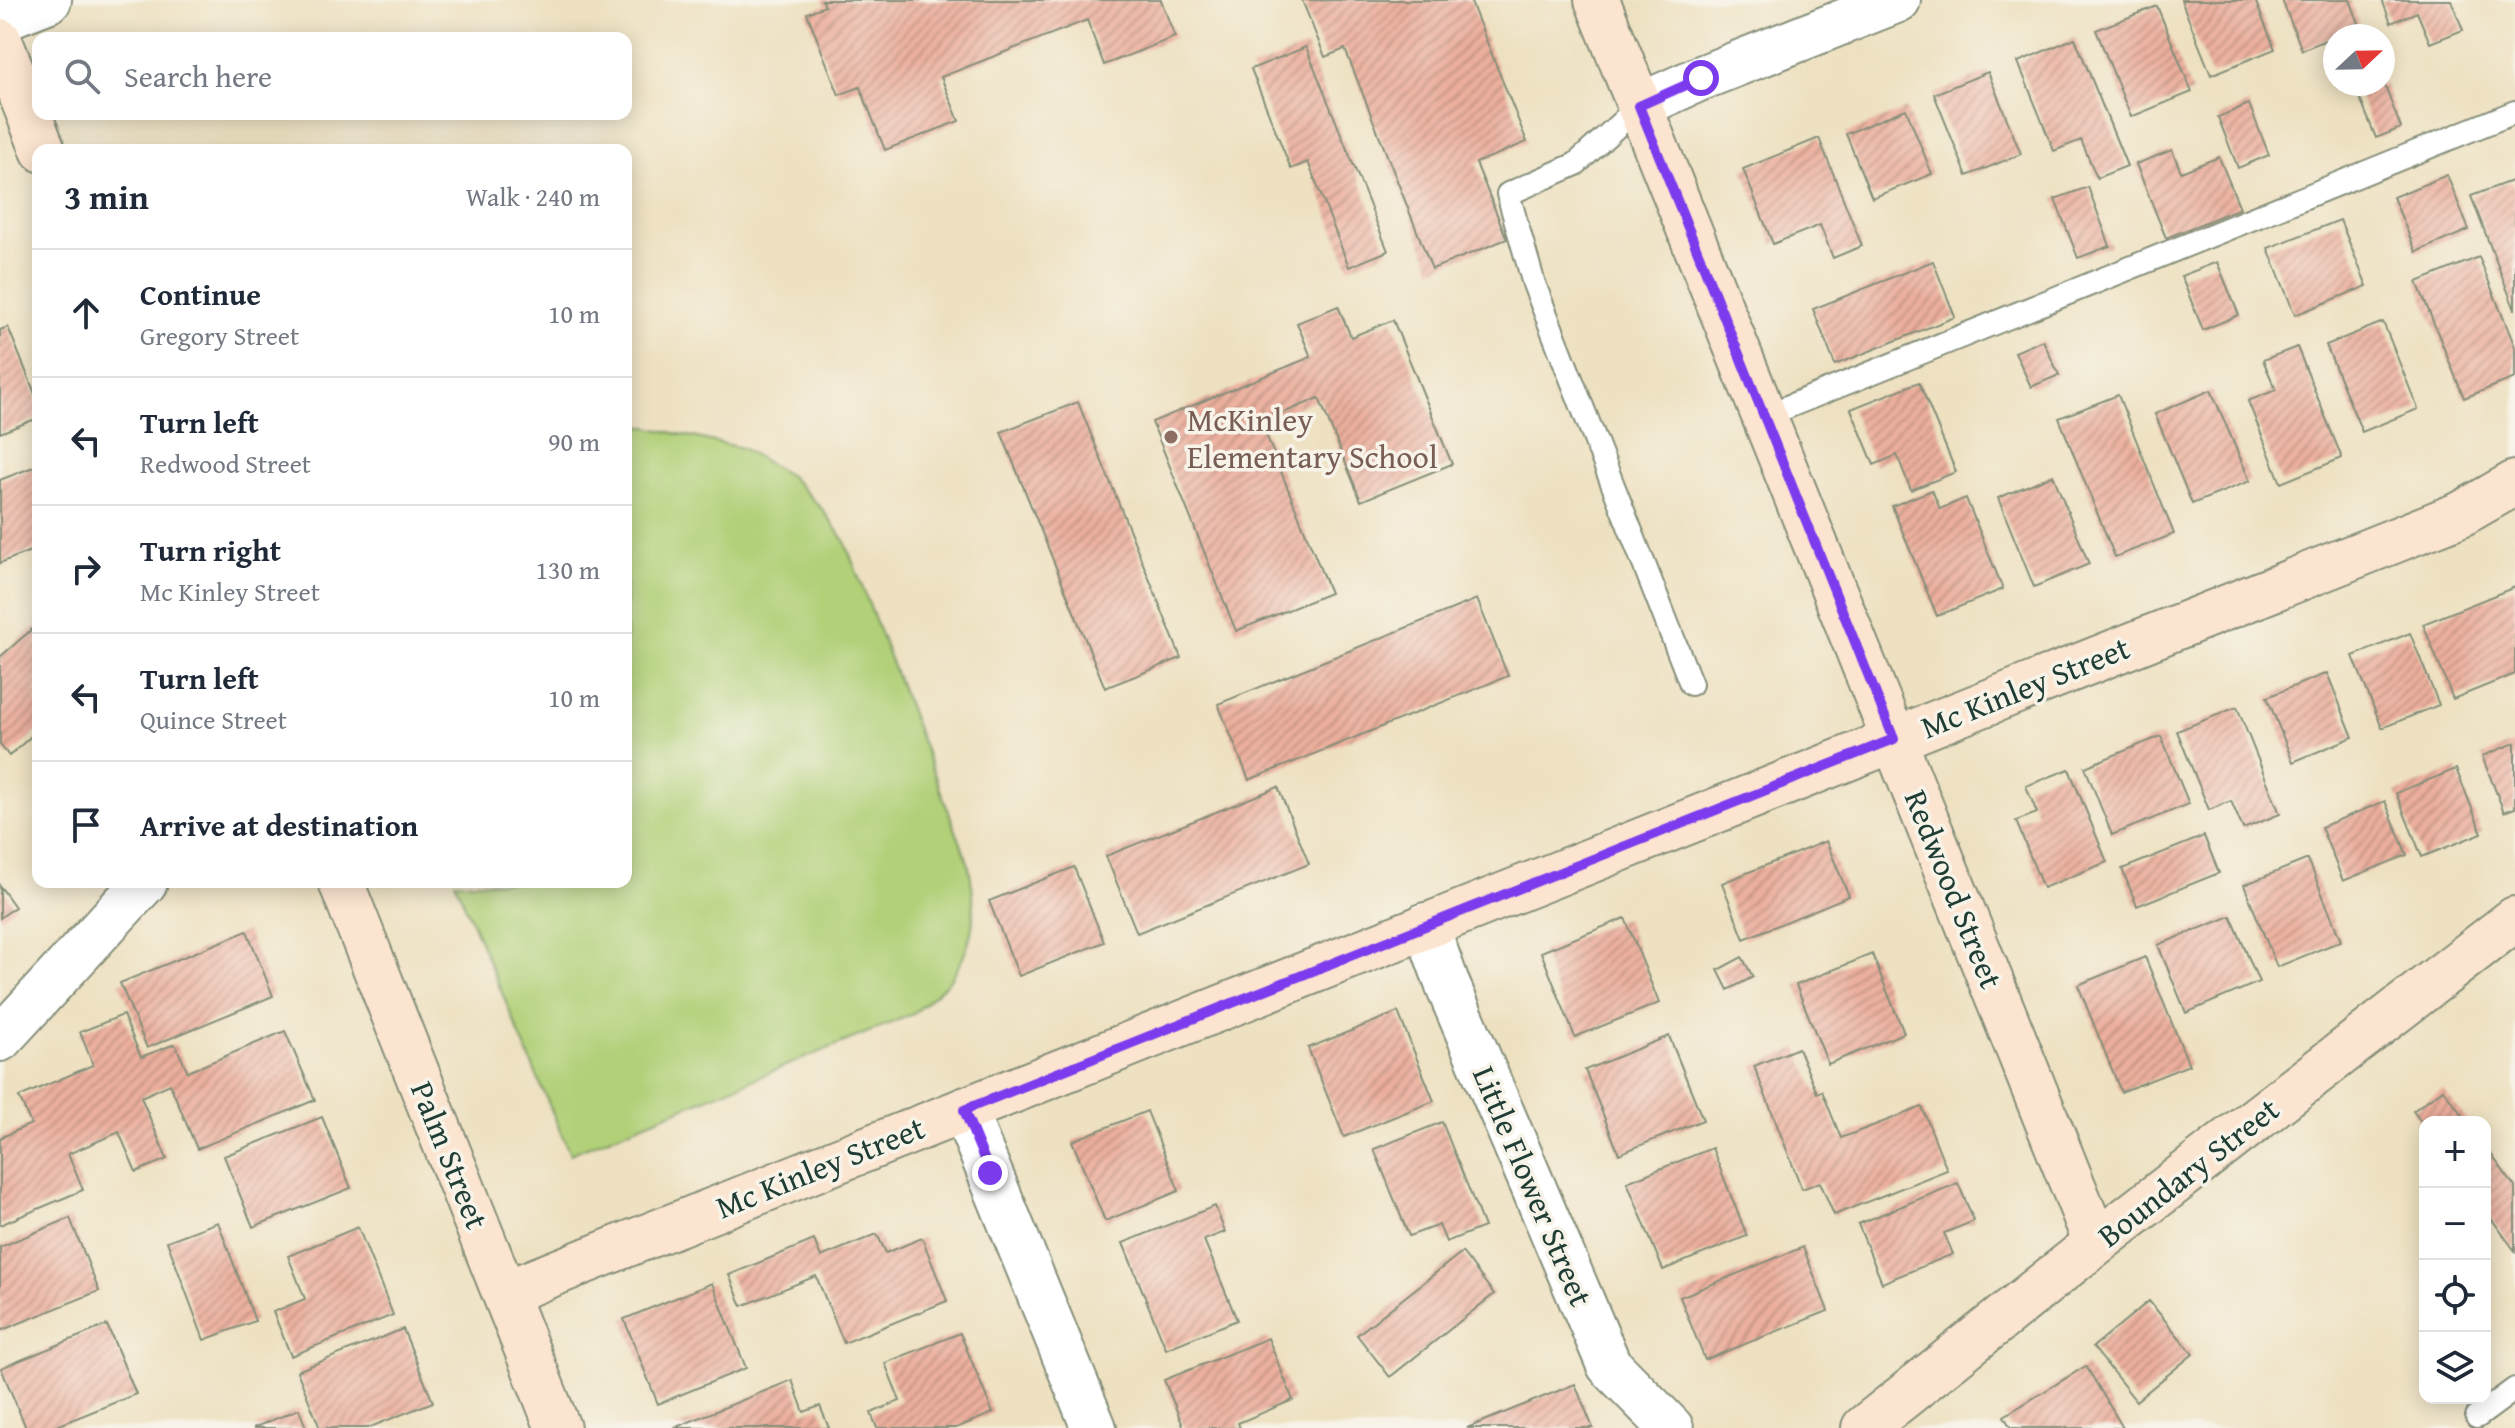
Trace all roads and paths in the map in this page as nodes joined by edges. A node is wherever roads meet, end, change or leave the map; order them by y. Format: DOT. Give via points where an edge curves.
graph roads {
  1 [pos="49,0"];
  2 [pos="1597,0"];
  3 [pos="1898,0"];
  4 [pos="0,19"];
  5 [pos="0,41"];
  6 [pos="1639,106"];
  7 [pos="2515,112"];
  8 [pos="41,144"];
  9 [pos="1765,416"];
  10 [pos="2515,483"];
  11 [pos="1691,684"];
  12 [pos="1894,739"];
  13 [pos="139,888"];
  14 [pos="343,888"];
  15 [pos="2515,919"];
  16 [pos="1426,925"];
  17 [pos="0,1039"];
  18 [pos="964,1110"];
  19 [pos="2096,1243"];
  20 [pos="505,1293"];
  21 [pos="2515,1389"];
  22 [pos="2477,1417"];
  23 [pos="558,1428"];
  24 [pos="1094,1428"];
  25 [pos="1671,1428"];
  26 [pos="1864,1428"];
  1 -- 4 [label="street"];
  2 -- 6 [label="street, Redwood Street"];
  3 -- 6 [label="street"];
  5 -- 8 [label="street"];
  6 -- 9 [label="street, Redwood Street"];
  6 -- 11 [label="lane" via="1576,164 1508,194 1534,284"];
  7 -- 9 [label="lane"];
  9 -- 12 [label="street, Redwood Street"];
  10 -- 12 [label="street, Mc Kinley Street" via="2461,514"];
  12 -- 16 [label="street, Mc Kinley Street"];
  12 -- 19 [label="street, Redwood Street"];
  13 -- 17 [label="street"];
  14 -- 20 [label="street, Palm Street"];
  15 -- 19 [label="street, Boundary Street"];
  16 -- 18 [label="street, Mc Kinley Street"];
  16 -- 25 [label="street, Little Flower Street" via="1609,1365"];
  18 -- 20 [label="street, Mc Kinley Street"];
  18 -- 24 [label="street"];
  19 -- 26 [label="street, Boundary Street"];
  20 -- 23 [label="street, Palm Street"];
  21 -- 22 [label="lane"];
}
